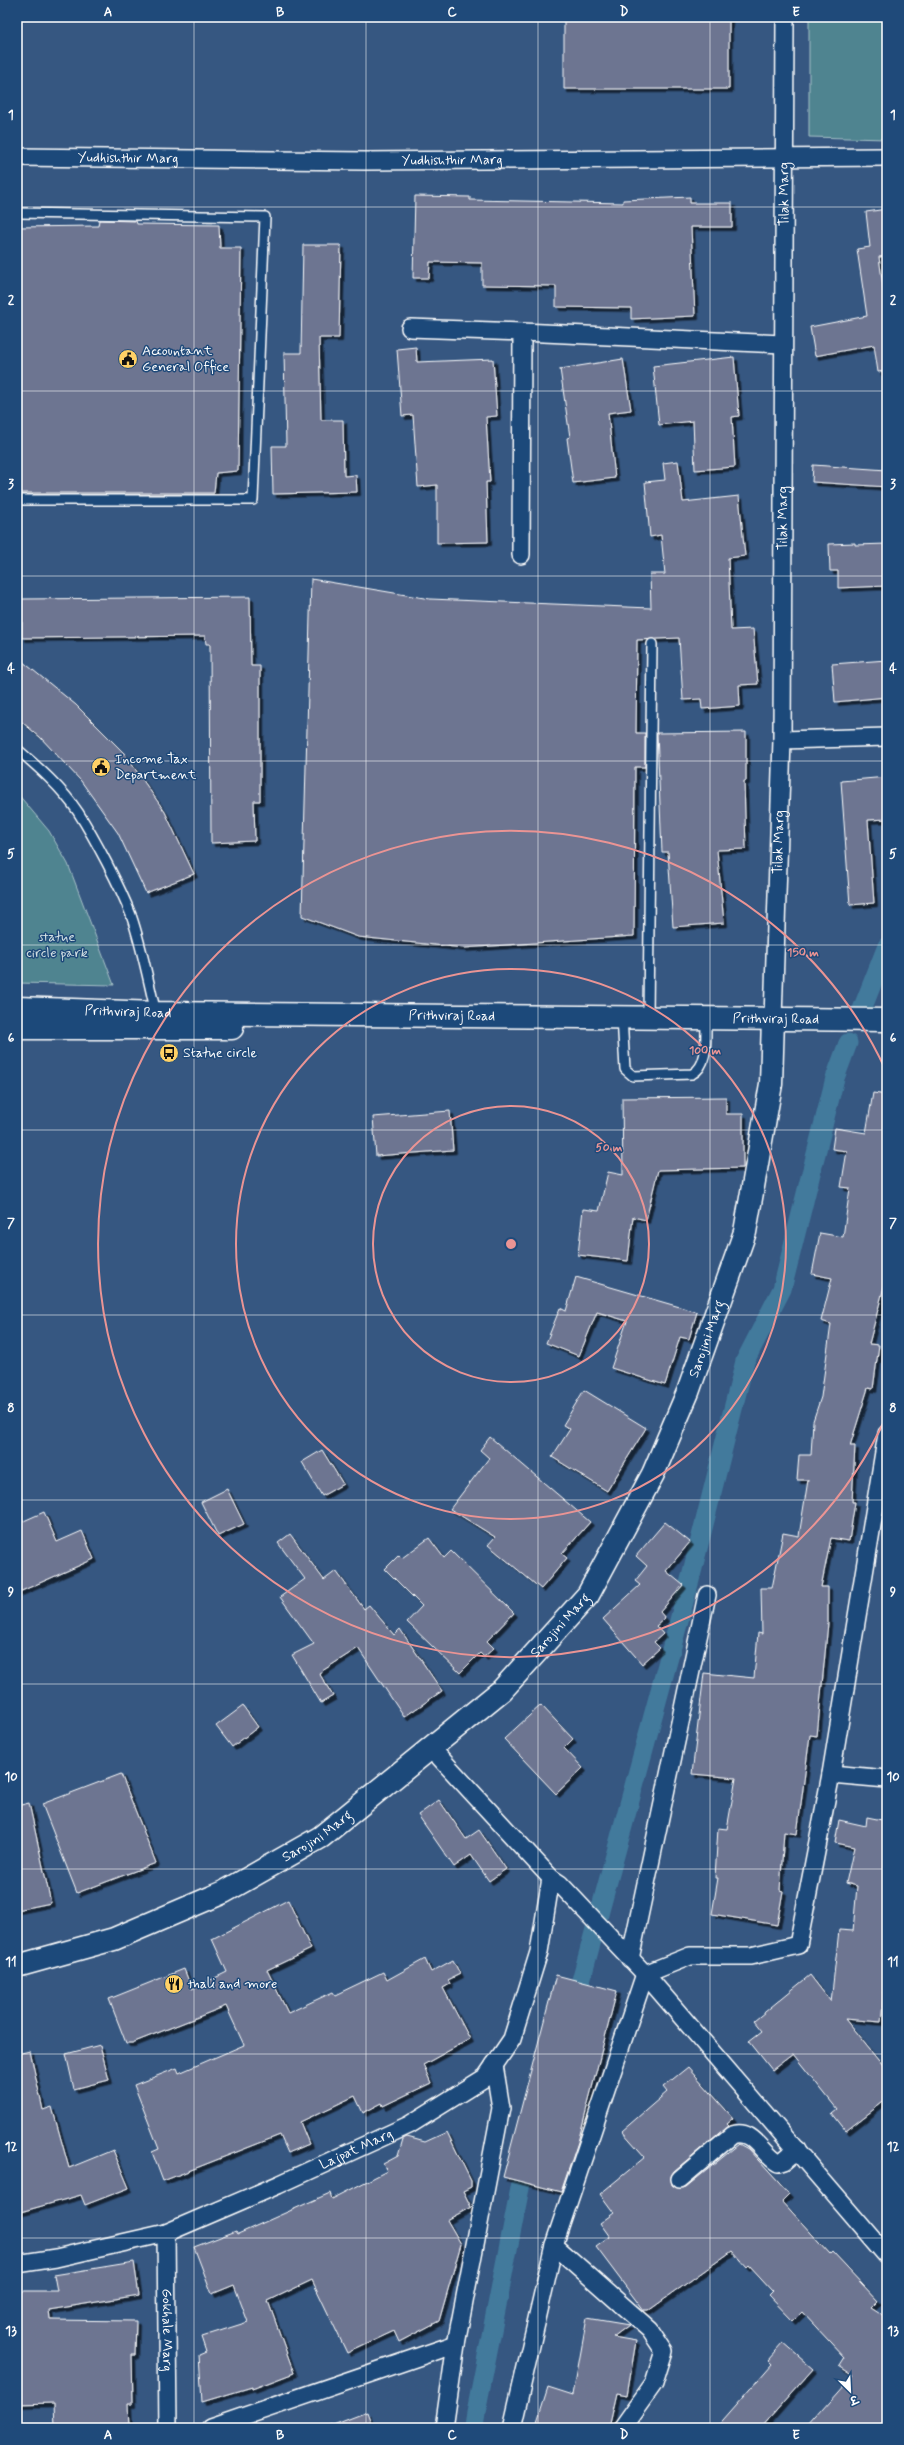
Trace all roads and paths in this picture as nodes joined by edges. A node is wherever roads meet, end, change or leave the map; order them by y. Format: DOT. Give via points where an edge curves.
graph roads {
  1 [pos="785,17"];
  2 [pos="17,157"];
  3 [pos="783,157"];
  4 [pos="887,157"];
  5 [pos="17,213"];
  6 [pos="410,328"];
  7 [pos="522,332"];
  8 [pos="782,344"];
  9 [pos="17,500"];
  10 [pos="521,555"];
  11 [pos="652,644"];
  12 [pos="887,737"];
  13 [pos="782,740"];
  14 [pos="17,749"];
  15 [pos="17,1008"];
  16 [pos="156,1012"];
  17 [pos="648,1018"];
  18 [pos="887,1020"];
  19 [pos="622,1023"];
  20 [pos="705,1024"];
  21 [pos="773,1024"];
  22 [pos="17,1028"];
  23 [pos="887,1031"];
  24 [pos="887,1434"];
  25 [pos="707,1595"];
  26 [pos="432,1749"];
  27 [pos="831,1774"];
  28 [pos="887,1778"];
  29 [pos="556,1881"];
  30 [pos="630,1959"];
  31 [pos="17,1966"];
  32 [pos="645,1974"];
  33 [pos="494,2065"];
  34 [pos="797,2150"];
  35 [pos="680,2180"];
  36 [pos="166,2233"];
  37 [pos="554,2245"];
  38 [pos="887,2256"];
  39 [pos="17,2264"];
  40 [pos="456,2344"];
  41 [pos="168,2428"];
  42 [pos="210,2428"];
  43 [pos="444,2428"];
  44 [pos="512,2428"];
  45 [pos="622,2428"];
  1 -- 3 [label="street, Tilak Marg"];
  2 -- 3 [label="street, Yudhishthir Marg" via="365,161"];
  3 -- 4 [label="street, Yudhishthir Marg"];
  3 -- 8 [label="street, Tilak Marg"];
  5 -- 9 [label="lane" via="265,217 253,500"];
  6 -- 7 [label="street"];
  7 -- 8 [label="street"];
  7 -- 10 [label="street"];
  8 -- 13 [label="street, Tilak Marg"];
  11 -- 17 [label="lane"];
  12 -- 13 [label="street"];
  13 -- 21 [label="street, Tilak Marg"];
  14 -- 16 [label="lane" via="43,771 78,812 104,860 130,915"];
  15 -- 16 [label="street, Prithviraj Road"];
  16 -- 19 [label="street, Prithviraj Road"];
  17 -- 19 [label="street, Prithviraj Road"];
  17 -- 20 [label="street, Prithviraj Road"];
  18 -- 21 [label="street, Prithviraj Road"];
  19 -- 20 [label="street, Prithviraj Road"];
  19 -- 20 [label="lane" via="625,1069 633,1076 692,1074 698,1071 704,1059"];
  19 -- 22 [label="street, Prithviraj Road"];
  20 -- 21 [label="street, Prithviraj Road"];
  21 -- 23 [label="street, Prithviraj Road"];
  21 -- 26 [label="street, Sarojini Marg" via="772,1084 744,1232 688,1392 653,1474 588,1595 502,1690"];
  24 -- 27 [label="street"];
  25 -- 30 [label="street"];
  26 -- 29 [label="street"];
  26 -- 31 [label="street, Sarojini Marg" via="321,1837 224,1892 114,1939"];
  27 -- 28 [label="street"];
  27 -- 32 [label="street" via="798,1945 751,1956 690,1956"];
  29 -- 30 [label="street"];
  29 -- 33 [label="street, Lajpat Marg" via="539,1952 512,2038"];
  30 -- 32 [label="street"];
  32 -- 34 [label="street"];
  32 -- 37 [label="street"];
  33 -- 36 [label="street, Lajpat Marg" via="486,2077 408,2126"];
  33 -- 40 [label="street" via="501,2108"];
  34 -- 35 [label="street" via="778,2163 748,2135 741,2132 732,2135"];
  34 -- 38 [label="street"];
  36 -- 39 [label="street, Lajpat Marg" via="56,2258"];
  36 -- 41 [label="street, Gokhale Marg"];
  37 -- 44 [label="street"];
  37 -- 45 [label="street" via="650,2330 664,2351 654,2383"];
  40 -- 42 [label="street"];
  40 -- 43 [label="street"];
}
